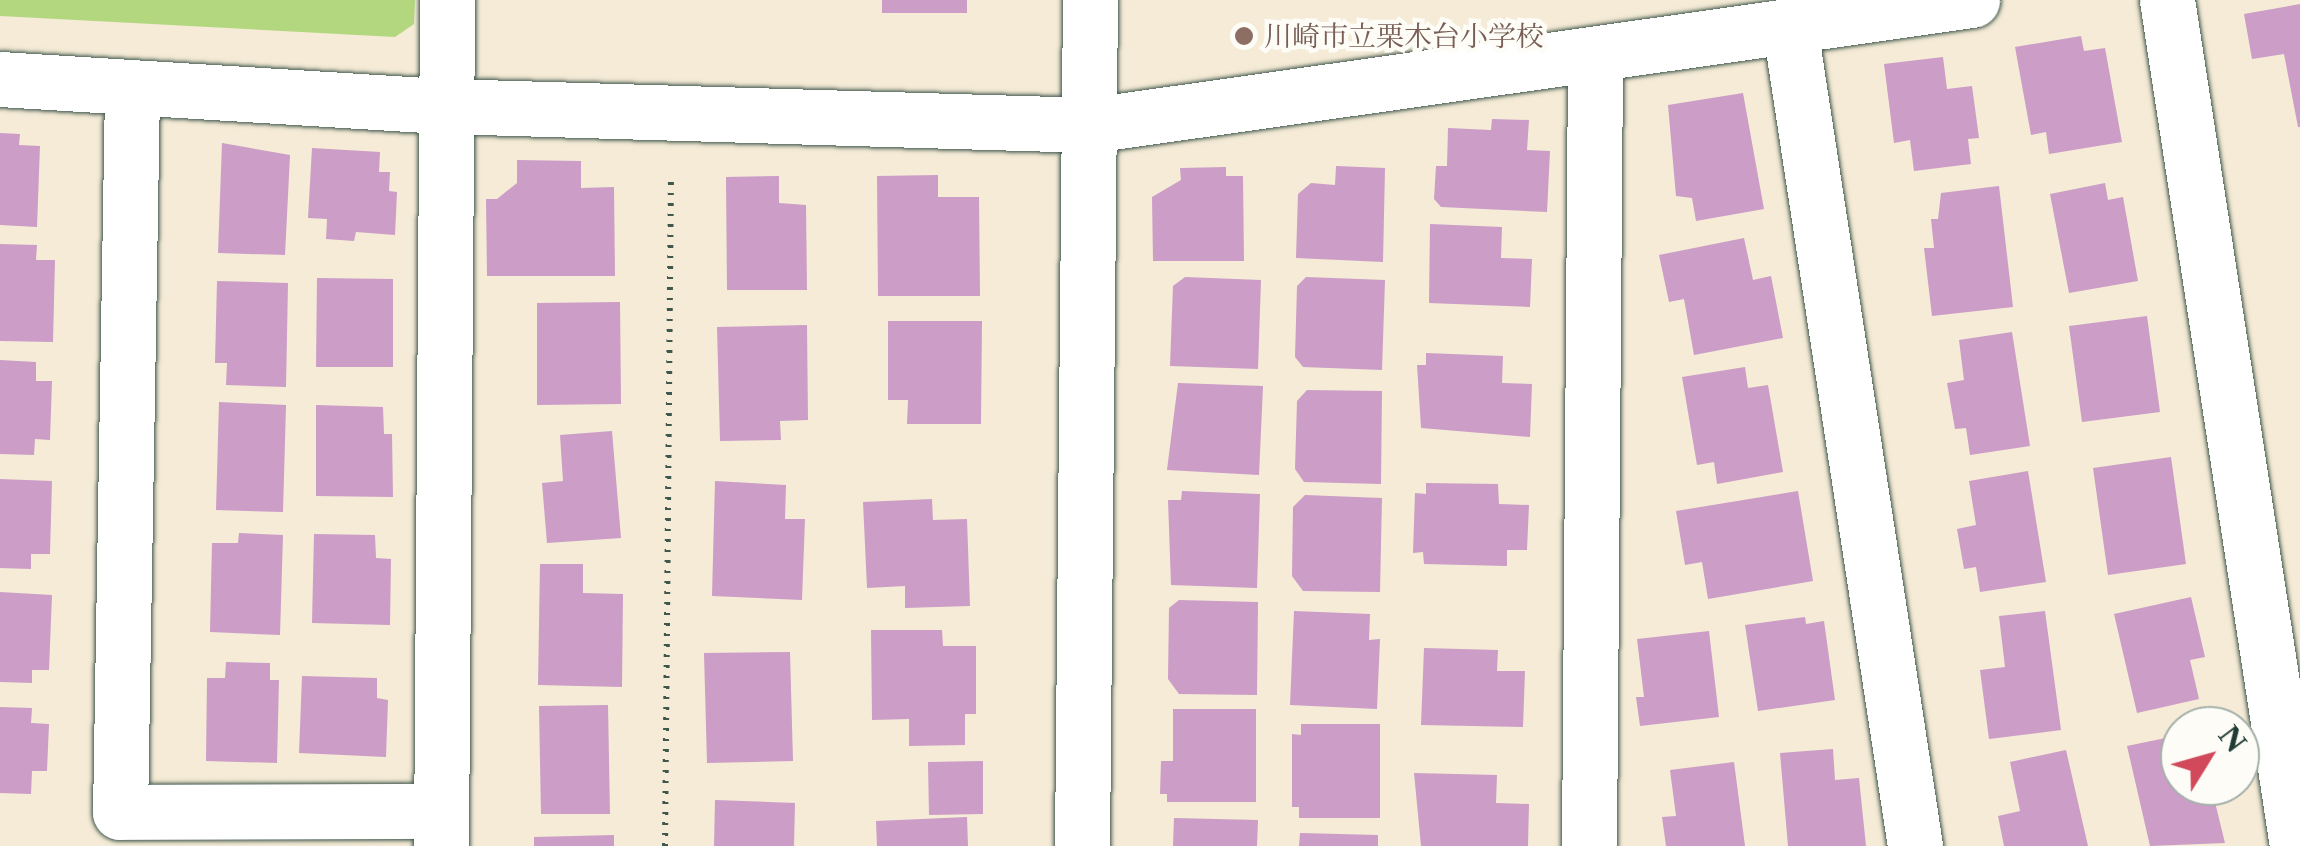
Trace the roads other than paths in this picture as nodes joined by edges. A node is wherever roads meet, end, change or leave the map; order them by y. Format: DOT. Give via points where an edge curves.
graph roads {
  1 [pos="447,0"];
  2 [pos="1090,0"];
  3 [pos="1972,0"];
  4 [pos="2167,0"];
  5 [pos="1790,30"];
  6 [pos="1596,56"];
  7 [pos="0,79"];
  8 [pos="132,91"];
  9 [pos="446,106"];
  10 [pos="1091,125"];
  11 [pos="441,828"];
  12 [pos="1082,846"];
  13 [pos="1589,846"];
  14 [pos="1915,846"];
  15 [pos="2297,846"];
  1 -- 9 [label="street"];
  2 -- 10 [label="street"];
  3 -- 5 [label="street"];
  4 -- 15 [label="street"];
  5 -- 6 [label="street"];
  5 -- 14 [label="street"];
  6 -- 10 [label="street"];
  6 -- 13 [label="street"];
  7 -- 8 [label="street"];
  8 -- 9 [label="street"];
  8 -- 11 [label="street" via="120,812"];
  9 -- 10 [label="street"];
  9 -- 11 [label="street"];
  10 -- 12 [label="street"];
}
